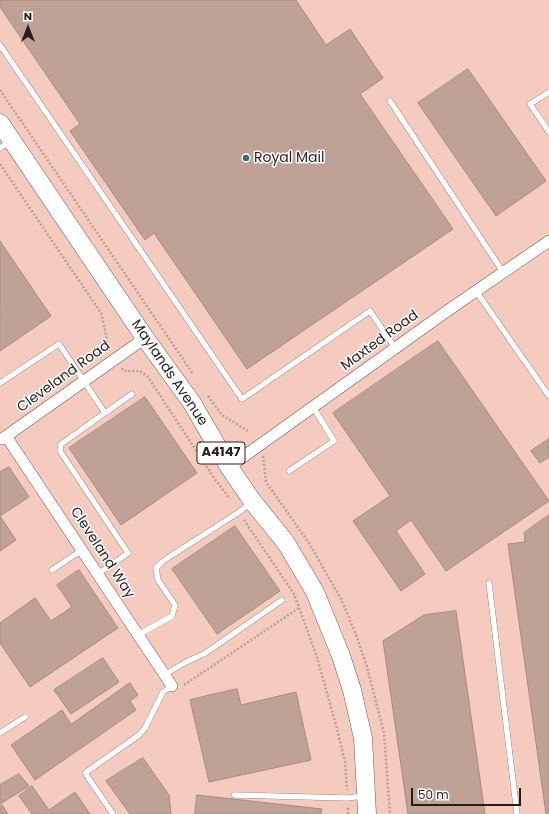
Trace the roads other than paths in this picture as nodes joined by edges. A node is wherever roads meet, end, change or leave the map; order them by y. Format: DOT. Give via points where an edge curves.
graph roads {
  1 [pos="0,45"];
  2 [pos="549,92"];
  3 [pos="390,101"];
  4 [pos="0,123"];
  5 [pos="549,132"];
  6 [pos="6,144"];
  7 [pos="549,241"];
  8 [pos="503,272"];
  9 [pos="476,291"];
  10 [pos="145,338"];
  11 [pos="395,348"];
  12 [pos="84,382"];
  13 [pos="0,383"];
  14 [pos="132,394"];
  15 [pos="549,396"];
  16 [pos="313,407"];
  17 [pos="105,413"];
  18 [pos="3,438"];
  19 [pos="230,467"];
  20 [pos="289,471"];
  21 [pos="246,507"];
  22 [pos="82,550"];
  23 [pos="52,570"];
  24 [pos="98,574"];
  25 [pos="489,583"];
  26 [pos="282,600"];
  27 [pos="138,635"];
  28 [pos="164,675"];
  29 [pos="172,686"];
  30 [pos="25,717"];
  31 [pos="0,733"];
  32 [pos="234,795"];
  33 [pos="367,796"];
  34 [pos="113,814"];
  35 [pos="367,814"];
  36 [pos="517,814"];
  1 -- 11 [label="lane" via="242,398 370,311"];
  2 -- 5 [label="lane" via="530,104"];
  3 -- 8 [label="lane"];
  4 -- 6 [label="main road, Maylands Avenue / A4147"];
  6 -- 10 [label="main road, Maylands Avenue / A4147"];
  7 -- 8 [label="street, Maxted Road"];
  8 -- 9 [label="street, Maxted Road"];
  9 -- 11 [label="street, Maxted Road"];
  9 -- 15 [label="lane"];
  10 -- 12 [label="street, Cleveland Road"];
  10 -- 19 [label="main road, Maylands Avenue / A4147" via="192,403"];
  11 -- 16 [label="street, Maxted Road"];
  12 -- 13 [label="lane" via="59,344"];
  12 -- 17 [label="lane"];
  12 -- 18 [label="street, Cleveland Road"];
  14 -- 17 [label="lane"];
  16 -- 19 [label="street, Maxted Road"];
  16 -- 20 [label="lane" via="334,441"];
  17 -- 24 [label="lane" via="61,444 60,451 128,552"];
  18 -- 22 [label="street, Cleveland Way"];
  19 -- 21 [label="main road, Maylands Avenue / A4147"];
  21 -- 27 [label="lane" via="156,568 158,580 175,605 172,616"];
  21 -- 33 [label="main road, Maylands Avenue / A4147" via="286,543 311,583 330,628 352,690 363,738"];
  22 -- 23 [label="lane"];
  22 -- 24 [label="street, Cleveland Way"];
  24 -- 27 [label="street, Cleveland Way"];
  25 -- 36 [label="lane"];
  26 -- 28 [label="lane" via="204,654"];
  27 -- 28 [label="street, Cleveland Way"];
  28 -- 29 [label="street, Cleveland Way"];
  29 -- 34 [label="lane" via="163,692 139,735 85,772"];
  30 -- 31 [label="lane"];
  32 -- 33 [label="lane" via="347,798"];
  33 -- 35 [label="main road, Maylands Avenue / A4147"];
}
